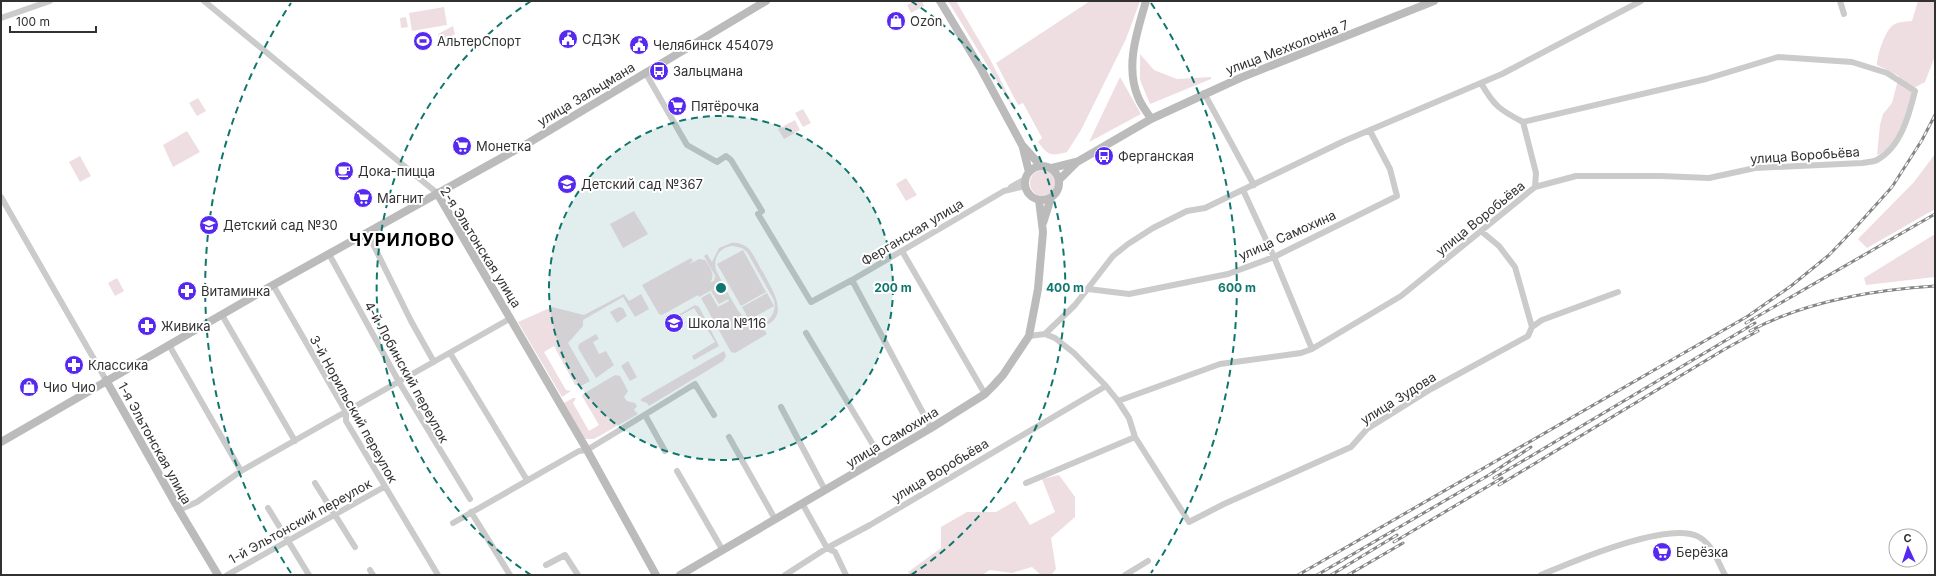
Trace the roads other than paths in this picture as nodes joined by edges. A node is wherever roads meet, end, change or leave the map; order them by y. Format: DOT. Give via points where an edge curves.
graph roads {
  1 [pos="50,1"];
  2 [pos="204,1"];
  3 [pos="766,1"];
  4 [pos="940,1"];
  5 [pos="1146,1"];
  6 [pos="1434,1"];
  7 [pos="1641,1"];
  8 [pos="1840,1"];
  9 [pos="1844,14"];
  10 [pos="1,18"];
  11 [pos="645,72"];
  12 [pos="1481,83"];
  13 [pos="1204,93"];
  14 [pos="1151,119"];
  15 [pos="1523,122"];
  16 [pos="1370,131"];
  17 [pos="1022,145"];
  18 [pos="1077,162"];
  19 [pos="1040,165"];
  20 [pos="1052,168"];
  21 [pos="1026,179"];
  22 [pos="1060,180"];
  23 [pos="1254,185"];
  24 [pos="1535,187"];
  25 [pos="1243,190"];
  26 [pos="438,193"];
  27 [pos="1,197"];
  28 [pos="1051,198"];
  29 [pos="1039,200"];
  30 [pos="1043,226"];
  31 [pos="1481,231"];
  32 [pos="367,232"];
  33 [pos="902,251"];
  34 [pos="329,254"];
  35 [pos="1274,257"];
  36 [pos="852,280"];
  37 [pos="273,285"];
  38 [pos="1088,289"];
  39 [pos="1618,292"];
  40 [pos="222,315"];
  41 [pos="511,318"];
  42 [pos="1532,327"];
  43 [pos="806,333"];
  44 [pos="1045,334"];
  45 [pos="1029,336"];
  46 [pos="169,345"];
  47 [pos="1312,349"];
  48 [pos="450,353"];
  49 [pos="434,362"];
  50 [pos="106,380"];
  51 [pos="399,382"];
  52 [pos="1106,386"];
  53 [pos="985,394"];
  54 [pos="1118,401"];
  55 [pos="781,408"];
  56 [pos="346,412"];
  57 [pos="645,415"];
  58 [pos="714,415"];
  59 [pos="931,428"];
  60 [pos="729,437"];
  61 [pos="1135,437"];
  62 [pos="295,441"];
  63 [pos="1,442"];
  64 [pos="587,450"];
  65 [pos="665,451"];
  66 [pos="881,458"];
  67 [pos="241,471"];
  68 [pos="678,471"];
  69 [pos="527,480"];
  70 [pos="1026,482"];
  71 [pos="315,483"];
  72 [pos="384,486"];
  73 [pos="825,490"];
  74 [pos="470,499"];
  75 [pos="802,503"];
  76 [pos="268,508"];
  77 [pos="179,510"];
  78 [pos="472,512"];
  79 [pos="336,515"];
  80 [pos="775,519"];
  81 [pos="453,523"];
  82 [pos="289,541"];
  83 [pos="355,547"];
  84 [pos="827,548"];
  85 [pos="722,550"];
  86 [pos="1148,561"];
  87 [pos="546,564"];
  88 [pos="218,575"];
  89 [pos="227,575"];
  90 [pos="309,575"];
  91 [pos="438,575"];
  92 [pos="510,575"];
  93 [pos="578,575"];
  94 [pos="656,575"];
  95 [pos="680,575"];
  96 [pos="785,575"];
  97 [pos="846,575"];
  98 [pos="1125,575"];
  99 [pos="1541,575"];
  100 [pos="1725,575"];
  1 -- 10 [label="street"];
  2 -- 26 [label="street, 2-я Эльтонская улица"];
  3 -- 11 [label="street, улица Зальцмана"];
  4 -- 17 [label="street"];
  5 -- 14 [label="street" via="1135,40 1132,63 1133,81 1138,98"];
  6 -- 13 [label="street, улица Мехколонна 7"];
  7 -- 12 [label="street"];
  8 -- 9 [label="street"];
  11 -- 26 [label="street, улица Зальцмана" via="530,142"];
  11 -- 36 [label="street, Ферганская улица" via="687,145 717,162 726,156 731,160 762,211 758,214 811,302"];
  12 -- 15 [label="street" via="1490,100 1501,110"];
  12 -- 16 [label="street"];
  13 -- 14 [label="street, улица Мехколонна 7"];
  13 -- 23 [label="street"];
  14 -- 18 [label="street, улица Мехколонна 7"];
  15 -- 24 [label="street" via="1536,174"];
  15 -- 24 [label="street, улица Воробьёва" via="1706,78 1778,57 1852,62 1887,73 1915,91 1907,119 1892,147 1877,160 1862,163 1755,168 1709,178 1576,176"];
  16 -- 23 [label="street"];
  16 -- 35 [label="street, улица Самохина" via="1390,169 1397,196"];
  17 -- 19 [label="street"];
  17 -- 21 [label="street"];
  18 -- 20 [label="street"];
  18 -- 22 [label="street"];
  19 -- 20 [label="street"];
  19 -- 21 [label="street"];
  20 -- 22 [label="street"];
  21 -- 29 [label="street" via="1030,195"];
  21 -- 33 [label="street, Ферганская улица"];
  22 -- 28 [label="street" via="1059,188"];
  23 -- 25 [label="street"];
  24 -- 31 [label="street, улица Воробьёва"];
  25 -- 35 [label="street"];
  25 -- 38 [label="street" via="1205,208 1187,211 1153,228 1113,256"];
  26 -- 32 [label="street, улица Зальцмана"];
  26 -- 41 [label="street, 2-я Эльтонская улица"];
  27 -- 50 [label="street, 1-я Эльтонская улица"];
  28 -- 29 [label="street"];
  28 -- 30 [label="street"];
  29 -- 30 [label="street"];
  30 -- 45 [label="street" via="1038,289"];
  31 -- 42 [label="street" via="1499,246 1515,267"];
  31 -- 47 [label="street, улица Воробьёва" via="1401,296"];
  32 -- 34 [label="street, улица Зальцмана"];
  32 -- 49 [label="street"];
  33 -- 36 [label="street, Ферганская улица"];
  33 -- 53 [label="street"];
  34 -- 37 [label="street, улица Зальцмана"];
  34 -- 51 [label="street, 4-й Лобинский переулок"];
  35 -- 38 [label="street, улица Самохина" via="1228,274 1129,294"];
  35 -- 47 [label="street"];
  36 -- 59 [label="street"];
  37 -- 40 [label="street, улица Зальцмана"];
  37 -- 56 [label="street, 3-й Норильский переулок"];
  38 -- 44 [label="street"];
  39 -- 42 [label="street, улица Зудова" via="1542,320"];
  40 -- 46 [label="street, улица Зальцмана"];
  40 -- 62 [label="street"];
  41 -- 48 [label="street"];
  41 -- 64 [label="street, 2-я Эльтонская улица"];
  42 -- 61 [label="street, улица Зудова" via="1528,336 1431,389 1367,428 1351,447 1189,522"];
  43 -- 66 [label="street"];
  44 -- 45 [label="street"];
  44 -- 52 [label="street" via="1074,352"];
  45 -- 53 [label="street, улица Самохина" via="1003,375"];
  46 -- 50 [label="street, улица Зальцмана"];
  46 -- 67 [label="street"];
  47 -- 54 [label="street, улица Воробьёва" via="1301,353 1220,364"];
  48 -- 49 [label="street"];
  48 -- 69 [label="street"];
  49 -- 51 [label="street"];
  50 -- 63 [label="street, улица Зальцмана"];
  50 -- 77 [label="street, 1-я Эльтонская улица"];
  51 -- 56 [label="street"];
  51 -- 74 [label="street, 4-й Лобинский переулок"];
  52 -- 54 [label="street"];
  52 -- 84 [label="street, улица Воробьёва"];
  53 -- 59 [label="street, улица Самохина"];
  54 -- 61 [label="street" via="1129,418"];
  55 -- 73 [label="street"];
  56 -- 62 [label="street"];
  56 -- 72 [label="street, 3-й Норильский переулок" via="346,421"];
  57 -- 58 [label="street" via="695,384"];
  57 -- 64 [label="street"];
  57 -- 65 [label="street"];
  59 -- 66 [label="street, улица Самохина"];
  60 -- 80 [label="street"];
  61 -- 70 [label="street"];
  62 -- 67 [label="street"];
  64 -- 69 [label="street" via="579,451"];
  64 -- 94 [label="street, 2-я Эльтонская улица"];
  66 -- 73 [label="street, улица Самохина"];
  67 -- 77 [label="street" via="197,502"];
  68 -- 85 [label="street"];
  69 -- 78 [label="street"];
  71 -- 79 [label="street"];
  72 -- 79 [label="street, 1-й Эльтонский переулок"];
  72 -- 91 [label="street, 3-й Норильский переулок"];
  73 -- 75 [label="street, улица Самохина"];
  75 -- 80 [label="street, улица Самохина"];
  75 -- 84 [label="street"];
  76 -- 82 [label="street"];
  77 -- 88 [label="street, 1-я Эльтонская улица"];
  78 -- 81 [label="street"];
  78 -- 92 [label="street"];
  79 -- 82 [label="street, 1-й Эльтонский переулок"];
  79 -- 83 [label="street"];
  80 -- 85 [label="street, улица Самохина"];
  82 -- 89 [label="street, 1-й Эльтонский переулок"];
  82 -- 90 [label="street"];
  84 -- 96 [label="street, улица Воробьёва"];
  84 -- 97 [label="street" via="835,552"];
  85 -- 95 [label="street, улица Самохина"];
  86 -- 98 [label="street"];
  87 -- 93 [label="street" via="565,555"];
  99 -- 100 [label="street" via="1590,554 1628,542 1653,536 1680,534 1692,534 1706,542"];
}
